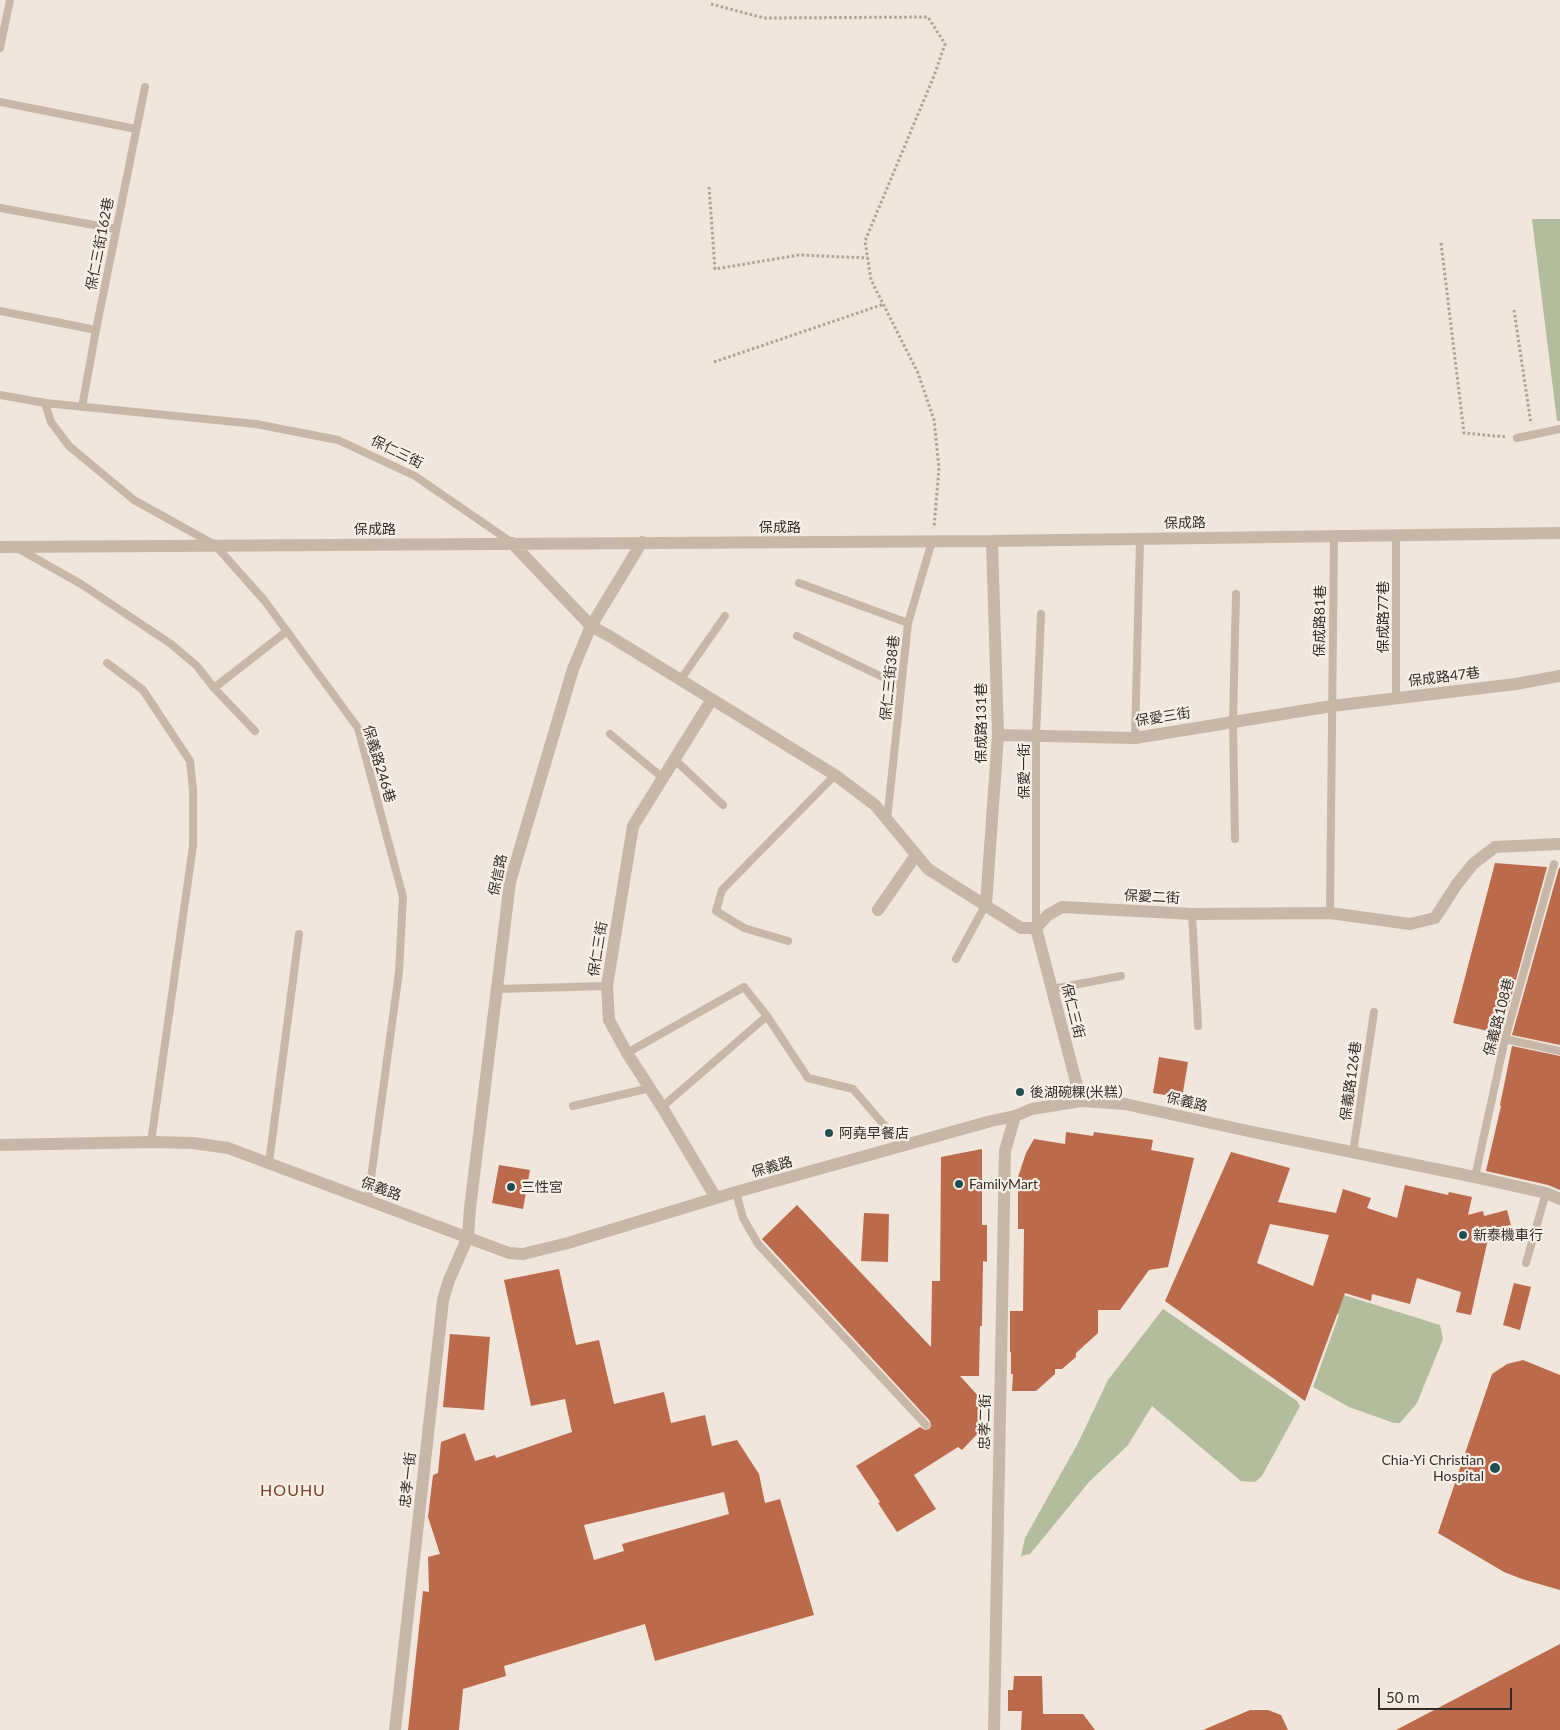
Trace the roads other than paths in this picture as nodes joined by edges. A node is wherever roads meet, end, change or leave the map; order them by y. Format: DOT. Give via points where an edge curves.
graph roads {
  1 [pos="10,0"];
  2 [pos="0,48"];
  3 [pos="145,87"];
  4 [pos="0,102"];
  5 [pos="136,129"];
  6 [pos="0,208"];
  7 [pos="116,229"];
  8 [pos="0,310"];
  9 [pos="96,330"];
  10 [pos="0,395"];
  11 [pos="45,403"];
  12 [pos="82,407"];
  13 [pos="1560,429"];
  14 [pos="1517,438"];
  15 [pos="1560,533"];
  16 [pos="1396,535"];
  17 [pos="1334,536"];
  18 [pos="1140,539"];
  19 [pos="932,541"];
  20 [pos="992,541"];
  21 [pos="642,542"];
  22 [pos="512,543"];
  23 [pos="216,545"];
  24 [pos="15,546"];
  25 [pos="0,547"];
  26 [pos="799,583"];
  27 [pos="1236,594"];
  28 [pos="1041,614"];
  29 [pos="725,616"];
  30 [pos="908,623"];
  31 [pos="591,626"];
  32 [pos="287,631"];
  33 [pos="797,636"];
  34 [pos="107,663"];
  35 [pos="1560,676"];
  36 [pos="681,679"];
  37 [pos="901,686"];
  38 [pos="214,688"];
  39 [pos="1396,698"];
  40 [pos="712,699"];
  41 [pos="1332,706"];
  42 [pos="1233,721"];
  43 [pos="255,731"];
  44 [pos="610,734"];
  45 [pos="998,735"];
  46 [pos="1036,736"];
  47 [pos="1134,738"];
  48 [pos="674,760"];
  49 [pos="835,775"];
  50 [pos="663,778"];
  51 [pos="723,805"];
  52 [pos="887,820"];
  53 [pos="1235,839"];
  54 [pos="1560,844"];
  55 [pos="916,855"];
  56 [pos="1554,864"];
  57 [pos="986,904"];
  58 [pos="878,910"];
  59 [pos="1330,913"];
  60 [pos="1192,914"];
  61 [pos="1036,928"];
  62 [pos="299,934"];
  63 [pos="788,941"];
  64 [pos="956,959"];
  65 [pos="1122,976"];
  66 [pos="607,986"];
  67 [pos="1052,989"];
  68 [pos="497,990"];
  69 [pos="1374,1012"];
  70 [pos="767,1016"];
  71 [pos="1198,1026"];
  72 [pos="1506,1039"];
  73 [pos="1560,1051"];
  74 [pos="627,1053"];
  75 [pos="650,1088"];
  76 [pos="1081,1101"];
  77 [pos="573,1106"];
  78 [pos="662,1107"];
  79 [pos="1015,1116"];
  80 [pos="151,1142"];
  81 [pos="0,1144"];
  82 [pos="902,1146"];
  83 [pos="1353,1153"];
  84 [pos="269,1163"];
  85 [pos="1475,1177"];
  86 [pos="736,1192"];
  87 [pos="1546,1193"];
  88 [pos="716,1198"];
  89 [pos="1560,1199"];
  90 [pos="368,1200"];
  91 [pos="468,1237"];
  92 [pos="1526,1263"];
  93 [pos="926,1425"];
  94 [pos="395,1730"];
  95 [pos="994,1730"];
  1 -- 2 [label="lane"];
  3 -- 5 [label="lane, 保仁三街162巷"];
  4 -- 5 [label="lane"];
  5 -- 7 [label="lane, 保仁三街162巷"];
  6 -- 7 [label="lane"];
  7 -- 9 [label="lane, 保仁三街162巷"];
  8 -- 9 [label="lane"];
  9 -- 12 [label="lane, 保仁三街162巷"];
  10 -- 11 [label="lane, 保仁三街"];
  11 -- 12 [label="lane, 保仁三街"];
  11 -- 23 [label="lane, 保義路246巷" via="51,422 69,446 134,500"];
  12 -- 22 [label="lane, 保仁三街" via="256,424 338,440 416,476"];
  13 -- 14 [label="lane"];
  15 -- 16 [label="street, 保成路"];
  16 -- 17 [label="street, 保成路"];
  16 -- 39 [label="lane, 保成路77巷"];
  17 -- 18 [label="street, 保成路"];
  17 -- 41 [label="lane, 保成路81巷"];
  18 -- 20 [label="street, 保成路"];
  18 -- 47 [label="lane"];
  19 -- 20 [label="street, 保成路"];
  19 -- 21 [label="street, 保成路"];
  19 -- 30 [label="lane, 保仁三街38巷"];
  20 -- 45 [label="street, 保成路131巷"];
  21 -- 22 [label="street, 保成路"];
  21 -- 31 [label="street, 保信路"];
  22 -- 23 [label="street, 保成路"];
  22 -- 31 [label="street, 保仁三街"];
  23 -- 24 [label="street, 保成路"];
  23 -- 32 [label="lane, 保義路246巷"];
  24 -- 25 [label="street, 保成路"];
  24 -- 38 [label="lane" via="81,584 171,644 197,666"];
  26 -- 30 [label="lane"];
  27 -- 42 [label="lane"];
  28 -- 46 [label="lane, 保愛一街"];
  29 -- 36 [label="lane"];
  30 -- 37 [label="lane, 保仁三街38巷"];
  31 -- 36 [label="street, 保仁三街"];
  31 -- 68 [label="street, 保信路" via="573,668 510,882"];
  32 -- 38 [label="lane"];
  32 -- 90 [label="lane, 保義路246巷" via="358,728 403,897 399,972"];
  33 -- 37 [label="lane"];
  34 -- 80 [label="lane" via="143,690 190,761 193,790 193,846"];
  35 -- 39 [label="street, 保成路47巷"];
  36 -- 40 [label="street, 保仁三街"];
  37 -- 52 [label="lane, 保仁三街38巷"];
  38 -- 43 [label="lane"];
  39 -- 41 [label="street, 保成路47巷"];
  40 -- 48 [label="street, 保仁三街"];
  40 -- 49 [label="street, 保仁三街"];
  41 -- 42 [label="street, 保愛三街"];
  41 -- 59 [label="lane"];
  42 -- 47 [label="street, 保愛三街"];
  42 -- 53 [label="lane"];
  44 -- 50 [label="lane"];
  45 -- 46 [label="street, 保愛三街"];
  45 -- 57 [label="street, 保成路131巷"];
  46 -- 47 [label="street, 保愛三街"];
  46 -- 61 [label="lane, 保愛一街"];
  48 -- 50 [label="street, 保仁三街"];
  48 -- 51 [label="lane"];
  49 -- 52 [label="street, 保仁三街" via="875,805"];
  49 -- 63 [label="lane" via="722,890 716,912 744,928"];
  50 -- 66 [label="street, 保仁三街" via="633,826"];
  52 -- 55 [label="street, 保仁三街"];
  54 -- 59 [label="street, 保愛二街" via="1495,847 1473,864 1456,884 1435,918 1410,924"];
  55 -- 57 [label="street, 保仁三街" via="928,869"];
  55 -- 58 [label="street"];
  56 -- 72 [label="lane, 保義路108巷"];
  57 -- 61 [label="street" via="1021,928"];
  57 -- 64 [label="lane"];
  59 -- 60 [label="street, 保愛二街"];
  60 -- 61 [label="street, 保愛二街" via="1062,907 1048,914"];
  60 -- 71 [label="lane"];
  61 -- 67 [label="street, 保仁三街"];
  62 -- 84 [label="lane"];
  65 -- 67 [label="lane"];
  66 -- 68 [label="lane"];
  66 -- 74 [label="street, 保仁三街" via="609,1020"];
  67 -- 76 [label="street, 保仁三街"];
  68 -- 91 [label="street, 保信路"];
  69 -- 83 [label="lane, 保義路126巷"];
  70 -- 74 [label="lane" via="744,988"];
  70 -- 78 [label="lane"];
  70 -- 82 [label="lane" via="808,1078 853,1089"];
  72 -- 73 [label="lane"];
  72 -- 85 [label="lane, 保義路108巷"];
  74 -- 75 [label="street, 保仁三街"];
  75 -- 77 [label="lane"];
  75 -- 78 [label="street, 保仁三街"];
  76 -- 79 [label="street, 保義路" via="1032,1108"];
  76 -- 83 [label="street, 保義路" via="1125,1104"];
  78 -- 88 [label="street, 保仁三街"];
  79 -- 82 [label="street, 保義路"];
  79 -- 95 [label="street, 忠孝二街" via="1005,1151"];
  80 -- 81 [label="street, 保義路"];
  80 -- 84 [label="street, 保義路" via="228,1148"];
  82 -- 86 [label="street, 保義路"];
  83 -- 85 [label="street, 保義路"];
  84 -- 90 [label="street, 保義路"];
  85 -- 87 [label="street, 保義路"];
  86 -- 88 [label="street, 保義路"];
  86 -- 93 [label="lane" via="743,1218 758,1244"];
  87 -- 89 [label="street, 保義路"];
  87 -- 92 [label="lane"];
  88 -- 91 [label="street, 保義路" via="523,1254 509,1253"];
  90 -- 91 [label="street, 保義路"];
  91 -- 94 [label="street, 忠孝一街" via="443,1300"];
}
